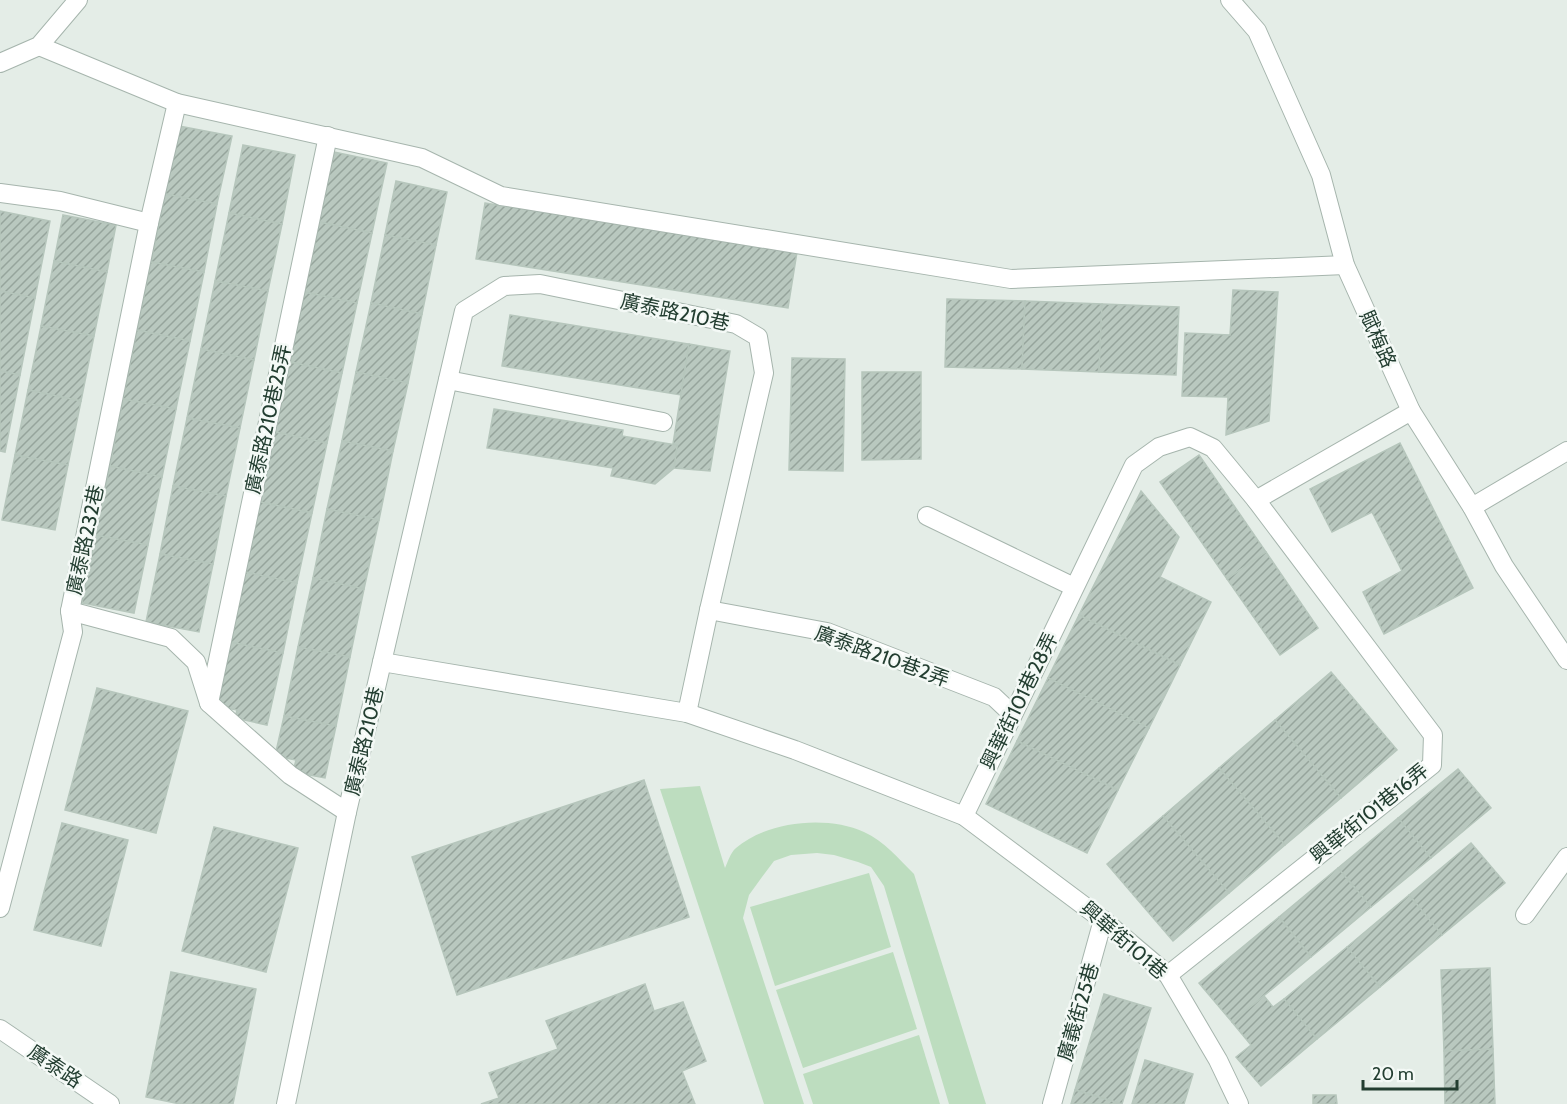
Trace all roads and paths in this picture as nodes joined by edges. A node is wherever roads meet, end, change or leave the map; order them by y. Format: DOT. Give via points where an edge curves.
graph roads {
  1 [pos="78,0"];
  2 [pos="1230,0"];
  3 [pos="39,46"];
  4 [pos="0,63"];
  5 [pos="177,103"];
  6 [pos="328,136"];
  7 [pos="0,193"];
  8 [pos="149,223"];
  9 [pos="1345,266"];
  10 [pos="448,380"];
  11 [pos="1411,411"];
  12 [pos="663,422"];
  13 [pos="1567,451"];
  14 [pos="1256,500"];
  15 [pos="1472,507"];
  16 [pos="927,516"];
  17 [pos="1074,587"];
  18 [pos="709,610"];
  19 [pos="70,611"];
  20 [pos="1567,660"];
  21 [pos="382,663"];
  22 [pos="209,703"];
  23 [pos="687,713"];
  24 [pos="1012,714"];
  25 [pos="347,812"];
  26 [pos="964,816"];
  27 [pos="1567,857"];
  28 [pos="0,908"];
  29 [pos="1525,915"];
  30 [pos="1103,920"];
  31 [pos="1167,975"];
  32 [pos="0,1029"];
  33 [pos="110,1104"];
  34 [pos="286,1104"];
  35 [pos="1052,1104"];
  36 [pos="1239,1104"];
  1 -- 3 [label="street"];
  2 -- 9 [label="street, 賦梅路" via="1257,31 1321,175"];
  3 -- 4 [label="street"];
  3 -- 5 [label="street"];
  5 -- 6 [label="street"];
  5 -- 8 [label="street, 廣泰路232巷"];
  6 -- 9 [label="street" via="422,158 501,196 1011,279"];
  6 -- 22 [label="street, 廣泰路210巷25弄"];
  7 -- 8 [label="street" via="60,201"];
  8 -- 19 [label="street, 廣泰路232巷"];
  9 -- 11 [label="street, 賦梅路"];
  10 -- 12 [label="street"];
  10 -- 18 [label="street, 廣泰路210巷" via="464,311 504,286 551,286 736,324 758,337 764,373"];
  10 -- 21 [label="street, 廣泰路210巷"];
  11 -- 14 [label="street"];
  11 -- 15 [label="street, 賦梅路"];
  13 -- 15 [label="street"];
  14 -- 17 [label="street, 興華街101巷28弄" via="1213,448 1190,437 1160,447 1134,465"];
  14 -- 31 [label="street, 興華街101巷16弄" via="1433,735 1432,765"];
  15 -- 20 [label="street, 賦梅路" via="1504,566"];
  16 -- 17 [label="street"];
  17 -- 24 [label="street, 興華街101巷28弄"];
  18 -- 23 [label="street, 廣泰路210巷"];
  18 -- 24 [label="street, 廣泰路210巷2弄" via="827,632 994,697"];
  19 -- 22 [label="street, 廣泰路232巷" via="171,638 196,662"];
  19 -- 28 [label="street" via="73,632"];
  21 -- 23 [label="street, 興華街101巷"];
  21 -- 25 [label="street, 廣泰路210巷"];
  22 -- 25 [label="street" via="290,775"];
  23 -- 26 [label="street, 興華街101巷"];
  24 -- 26 [label="street, 興華街101巷28弄"];
  25 -- 34 [label="street, 廣泰路210巷"];
  26 -- 30 [label="street, 興華街101巷"];
  27 -- 29 [label="street"];
  30 -- 31 [label="street, 興華街101巷"];
  30 -- 35 [label="street, 廣義街25巷"];
  31 -- 36 [label="street, 興華街101巷" via="1218,1060"];
  32 -- 33 [label="street, 廣泰路"];
}
